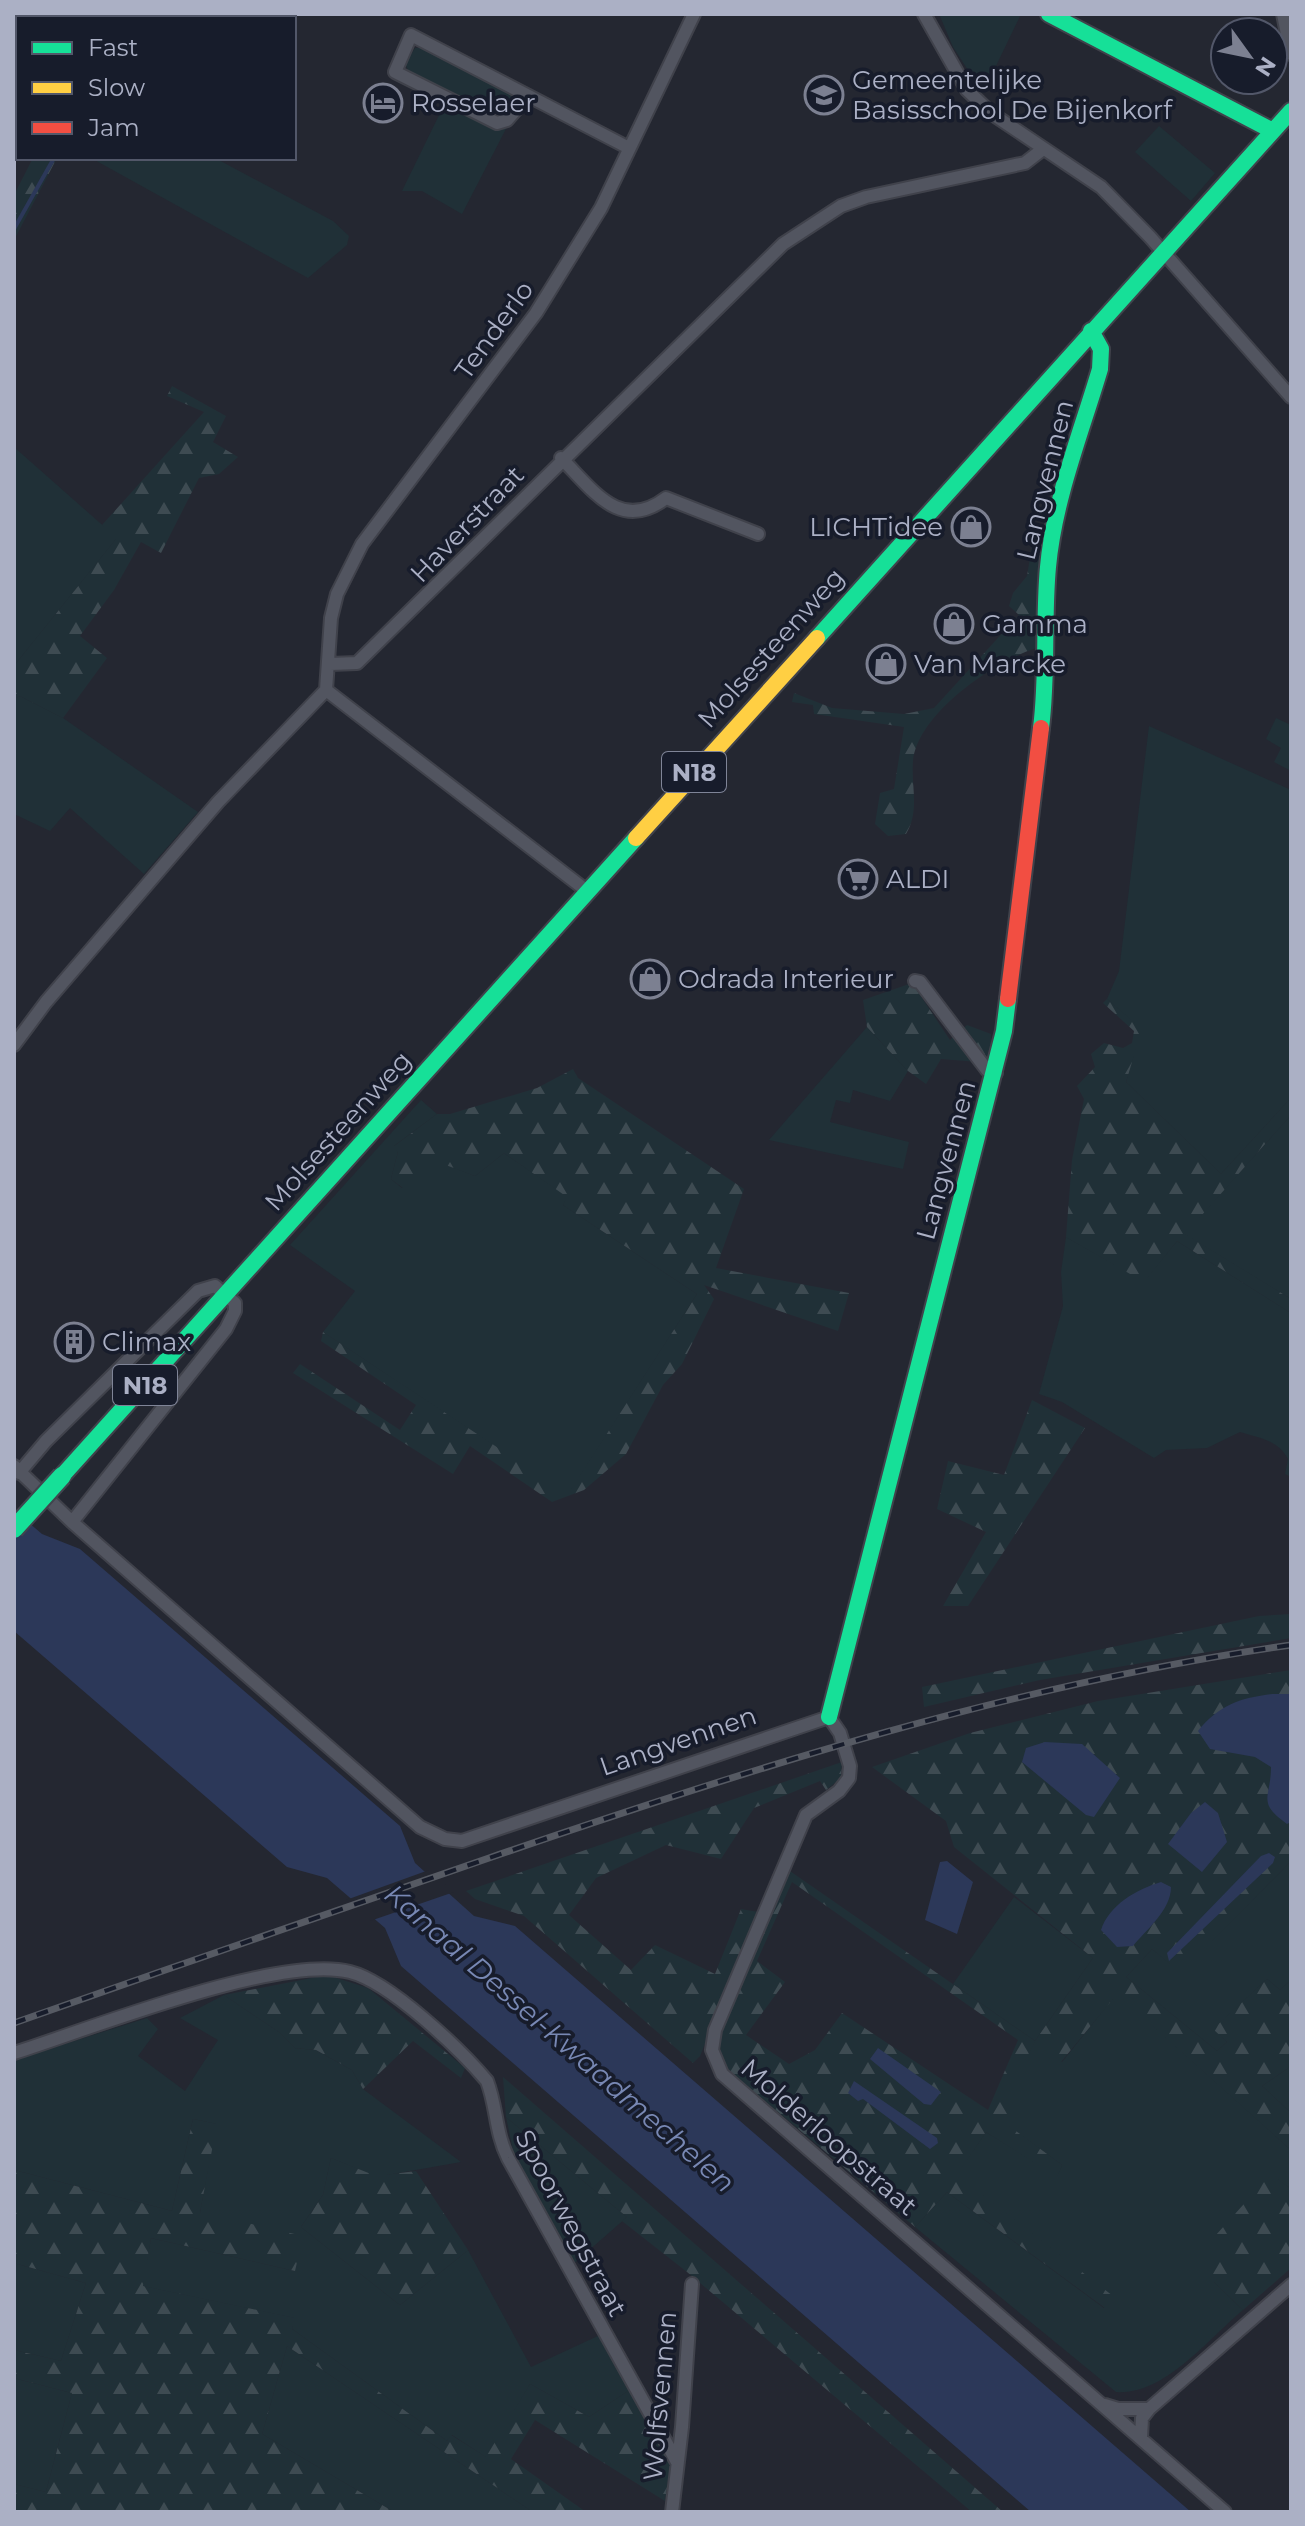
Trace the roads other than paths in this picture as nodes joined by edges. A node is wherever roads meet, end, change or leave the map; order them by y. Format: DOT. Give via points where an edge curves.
graph roads {
  1 [pos="694,14"];
  2 [pos="924,14"];
  3 [pos="1049,14"];
  4 [pos="1283,14"];
  5 [pos="1291,54"];
  6 [pos="528,96"];
  7 [pos="1291,111"];
  8 [pos="1271,130"];
  9 [pos="629,148"];
  10 [pos="1043,149"];
  11 [pos="1163,251"];
  12 [pos="1091,331"];
  13 [pos="1291,397"];
  14 [pos="561,458"];
  15 [pos="758,534"];
  16 [pos="330,664"];
  17 [pos="326,690"];
  18 [pos="587,891"];
  19 [pos="915,981"];
  20 [pos="14,1045"];
  21 [pos="996,1073"];
  22 [pos="227,1293"];
  23 [pos="17,1470"];
  24 [pos="72,1522"];
  25 [pos="14,1529"];
  26 [pos="829,1717"];
  27 [pos="14,2053"];
  28 [pos="692,2284"];
  29 [pos="1291,2285"];
  30 [pos="1102,2404"];
  31 [pos="1149,2409"];
  32 [pos="1141,2438"];
  33 [pos="677,2462"];
  34 [pos="672,2512"];
  35 [pos="1225,2512"];
  1 -- 9 [label="street, Tenderlo"];
  2 -- 10 [label="street" via="967,90"];
  3 -- 8 [label="main road"];
  4 -- 5 [label="street"];
  6 -- 6 [label="street" via="411,35 395,72 497,123 507,120"];
  6 -- 9 [label="street"];
  7 -- 8 [label="main road, Molsesteenweg / N18"];
  8 -- 11 [label="main road, Molsesteenweg / N18"];
  9 -- 16 [label="street, Tenderlo" via="601,208 536,313 362,544 337,594"];
  10 -- 11 [label="street" via="1101,187"];
  10 -- 14 [label="street, Haverstraat" via="1025,163 866,197 812,222"];
  11 -- 12 [label="main road, Molsesteenweg / N18"];
  11 -- 13 [label="street"];
  12 -- 18 [label="main road, Molsesteenweg / N18"];
  12 -- 21 [label="main road, Langvennen" via="1101,349 1100,369 1048,566 1044,717 1011,994"];
  14 -- 15 [label="street" via="596,495 630,512 640,514 666,498"];
  14 -- 16 [label="street, Haverstraat" via="357,663"];
  16 -- 17 [label="street"];
  17 -- 18 [label="street"];
  17 -- 20 [label="street" via="218,802"];
  18 -- 22 [label="main road, Molsesteenweg / N18"];
  19 -- 21 [label="street, Langvennen" via="987,1070"];
  21 -- 26 [label="main road, Langvennen"];
  22 -- 23 [label="street" via="215,1286 198,1291"];
  22 -- 24 [label="street" via="235,1311 226,1329"];
  22 -- 25 [label="main road, Molsesteenweg / N18, bridge"];
  23 -- 24 [label="street, Langvennen"];
  24 -- 26 [label="street, Langvennen" via="420,1827 445,1839 462,1841"];
  26 -- 30 [label="street, Molderloopstraat" via="840,1733 849,1778 806,1815 715,2030 714,2061 722,2074"];
  27 -- 33 [label="street, Spoorwegstraat" via="274,1974 336,1969 385,1987 487,2081 500,2141"];
  28 -- 33 [label="street, Wolfsvennen"];
  29 -- 31 [label="street"];
  30 -- 31 [label="street"];
  30 -- 32 [label="street, Molderloopstraat"];
  31 -- 32 [label="street" via="1142,2418"];
  32 -- 35 [label="street, Molderloopstraat"];
  33 -- 34 [label="street, Wolfsvennen"];
}
